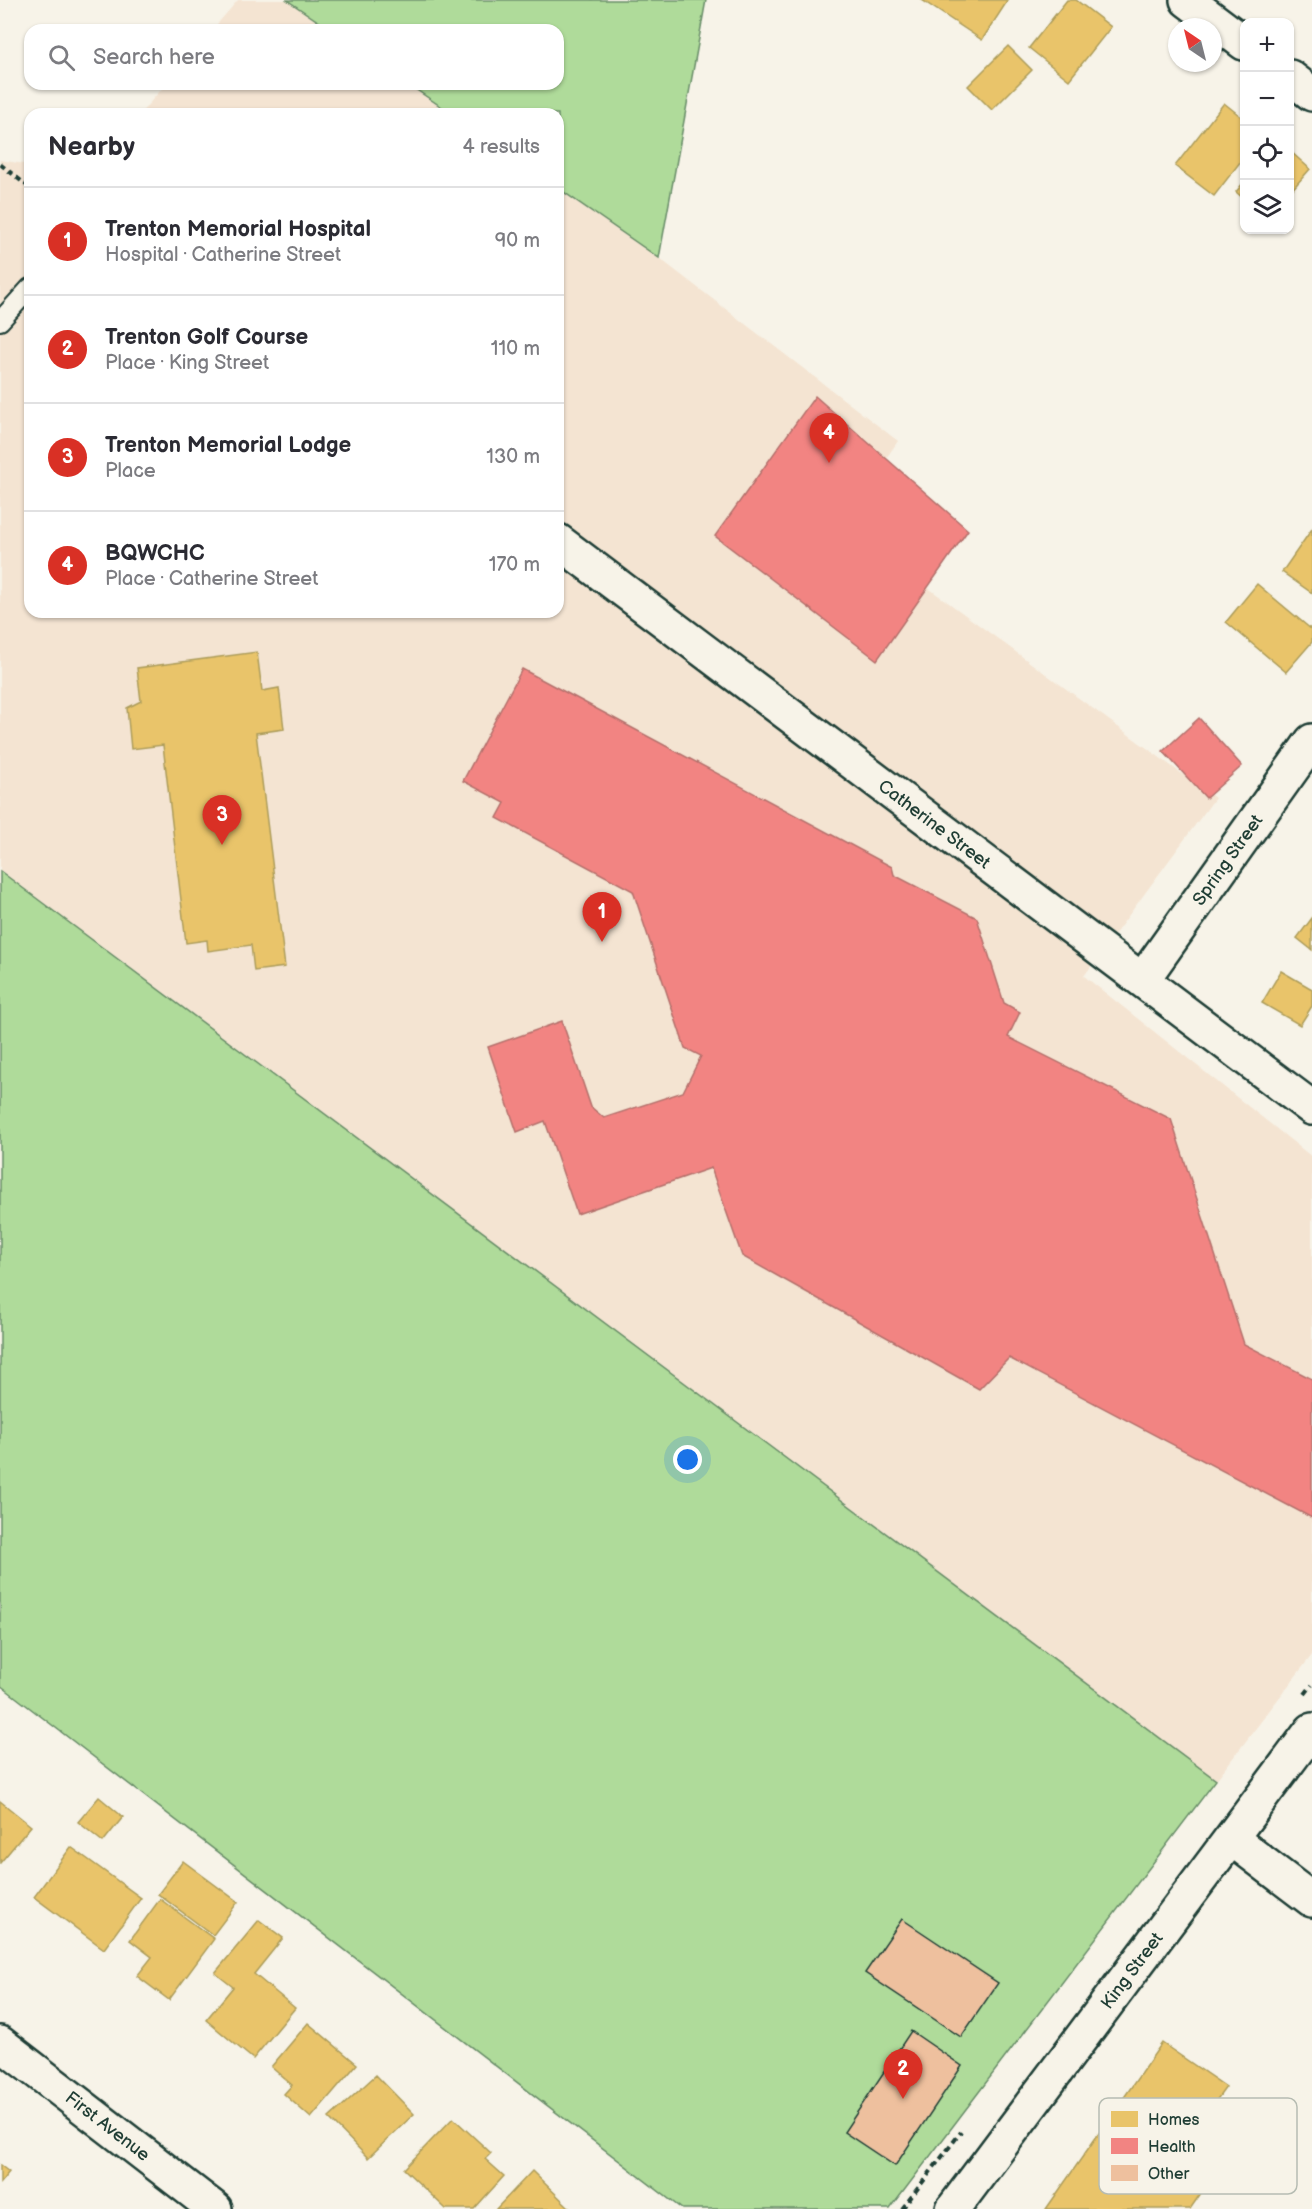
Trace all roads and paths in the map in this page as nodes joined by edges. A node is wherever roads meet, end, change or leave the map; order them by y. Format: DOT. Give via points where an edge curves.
graph roads {
  1 [pos="1186,0"];
  2 [pos="1240,39"];
  3 [pos="1294,80"];
  4 [pos="1312,94"];
  5 [pos="0,164"];
  6 [pos="24,183"];
  7 [pos="24,295"];
  8 [pos="0,321"];
  9 [pos="564,545"];
  10 [pos="1312,741"];
  11 [pos="1143,979"];
  12 [pos="1312,1108"];
  13 [pos="1312,1730"];
  14 [pos="1232,1839"];
  15 [pos="1312,1900"];
  16 [pos="0,2043"];
  17 [pos="215,2209"];
  18 [pos="953,2209"];
  1 -- 2 [label="street"];
  3 -- 4 [label="street"];
  5 -- 6 [label="path"];
  7 -- 8 [label="lane"];
  9 -- 11 [label="street, Catherine Street"];
  10 -- 11 [label="street, Spring Street"];
  11 -- 12 [label="street, Catherine Street"];
  13 -- 14 [label="street, King Street"];
  14 -- 15 [label="street"];
  14 -- 18 [label="street, King Street"];
  16 -- 17 [label="street, First Avenue"];
}
